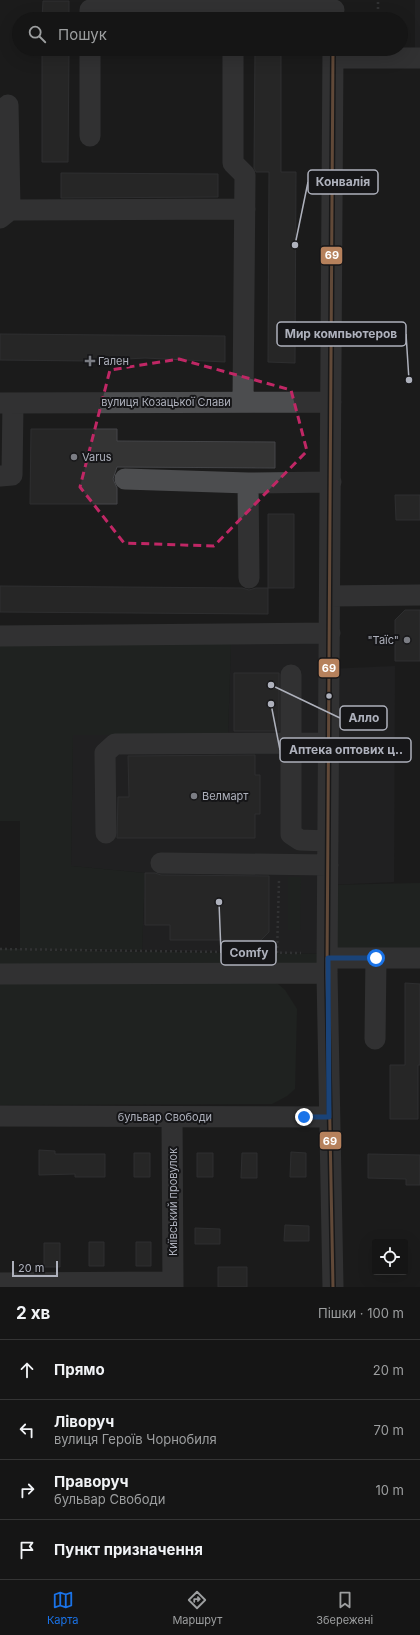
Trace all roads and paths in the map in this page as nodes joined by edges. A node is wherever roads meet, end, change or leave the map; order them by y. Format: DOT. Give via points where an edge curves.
graph roads {
  1 [pos="378,0"];
  2 [pos="334,10"];
  3 [pos="90,12"];
  4 [pos="162,12"];
  5 [pos="284,12"];
  6 [pos="378,12"];
  7 [pos="90,56"];
  8 [pos="233,56"];
  9 [pos="333,56"];
  10 [pos="385,56"];
  11 [pos="420,58"];
  12 [pos="8,105"];
  13 [pos="90,136"];
  14 [pos="245,209"];
  15 [pos="5,214"];
  16 [pos="243,402"];
  17 [pos="331,402"];
  18 [pos="6,403"];
  19 [pos="0,476"];
  20 [pos="125,479"];
  21 [pos="248,482"];
  22 [pos="331,482"];
  23 [pos="249,578"];
  24 [pos="420,595"];
  25 [pos="330,596"];
  26 [pos="330,632"];
  27 [pos="0,636"];
  28 [pos="291,675"];
  29 [pos="329,743"];
  30 [pos="106,834"];
  31 [pos="328,841"];
  32 [pos="161,863"];
  33 [pos="328,865"];
  34 [pos="279,879"];
  35 [pos="0,949"];
  36 [pos="277,953"];
  37 [pos="376,958"];
  38 [pos="420,958"];
  39 [pos="327,962"];
  40 [pos="0,974"];
  41 [pos="375,1039"];
  42 [pos="0,1116"];
  43 [pos="172,1117"];
  44 [pos="329,1117"];
  45 [pos="0,1283"];
  46 [pos="173,1285"];
  47 [pos="333,1287"];
  1 -- 6 [label="path"];
  2 -- 5 [label="street"];
  3 -- 4 [label="street"];
  7 -- 13 [label="street"];
  8 -- 14 [label="street" via="232,163 245,175"];
  9 -- 17 [label="street"];
  10 -- 11 [label="street"];
  12 -- 15 [label="street"];
  14 -- 15 [label="street"];
  14 -- 16 [label="street"];
  16 -- 17 [label="street, вулиця Козацької Слави"];
  16 -- 18 [label="street, вулиця Козацької Слави"];
  17 -- 22 [label="street"];
  18 -- 19 [label="street" via="12,476"];
  20 -- 21 [label="street"];
  21 -- 22 [label="street"];
  21 -- 23 [label="street"];
  22 -- 25 [label="street"];
  24 -- 25 [label="street"];
  25 -- 26 [label="street"];
  26 -- 27 [label="street"];
  26 -- 29 [label="street"];
  28 -- 31 [label="street" via="291,834 300,840"];
  29 -- 30 [label="street" via="115,744 105,753"];
  29 -- 31 [label="street"];
  31 -- 33 [label="street"];
  32 -- 33 [label="street"];
  33 -- 39 [label="street"];
  34 -- 36 [label="path"];
  35 -- 36 [label="path"];
  36 -- 39 [label="path"];
  37 -- 38 [label="street"];
  37 -- 39 [label="street"];
  37 -- 41 [label="street"];
  39 -- 40 [label="street"];
  39 -- 44 [label="street"];
  42 -- 43 [label="street, бульвар Свободи"];
  43 -- 44 [label="street, бульвар Свободи"];
  43 -- 46 [label="street, Київський провулок"];
  44 -- 47 [label="street"];
  45 -- 46 [label="street"];
}
